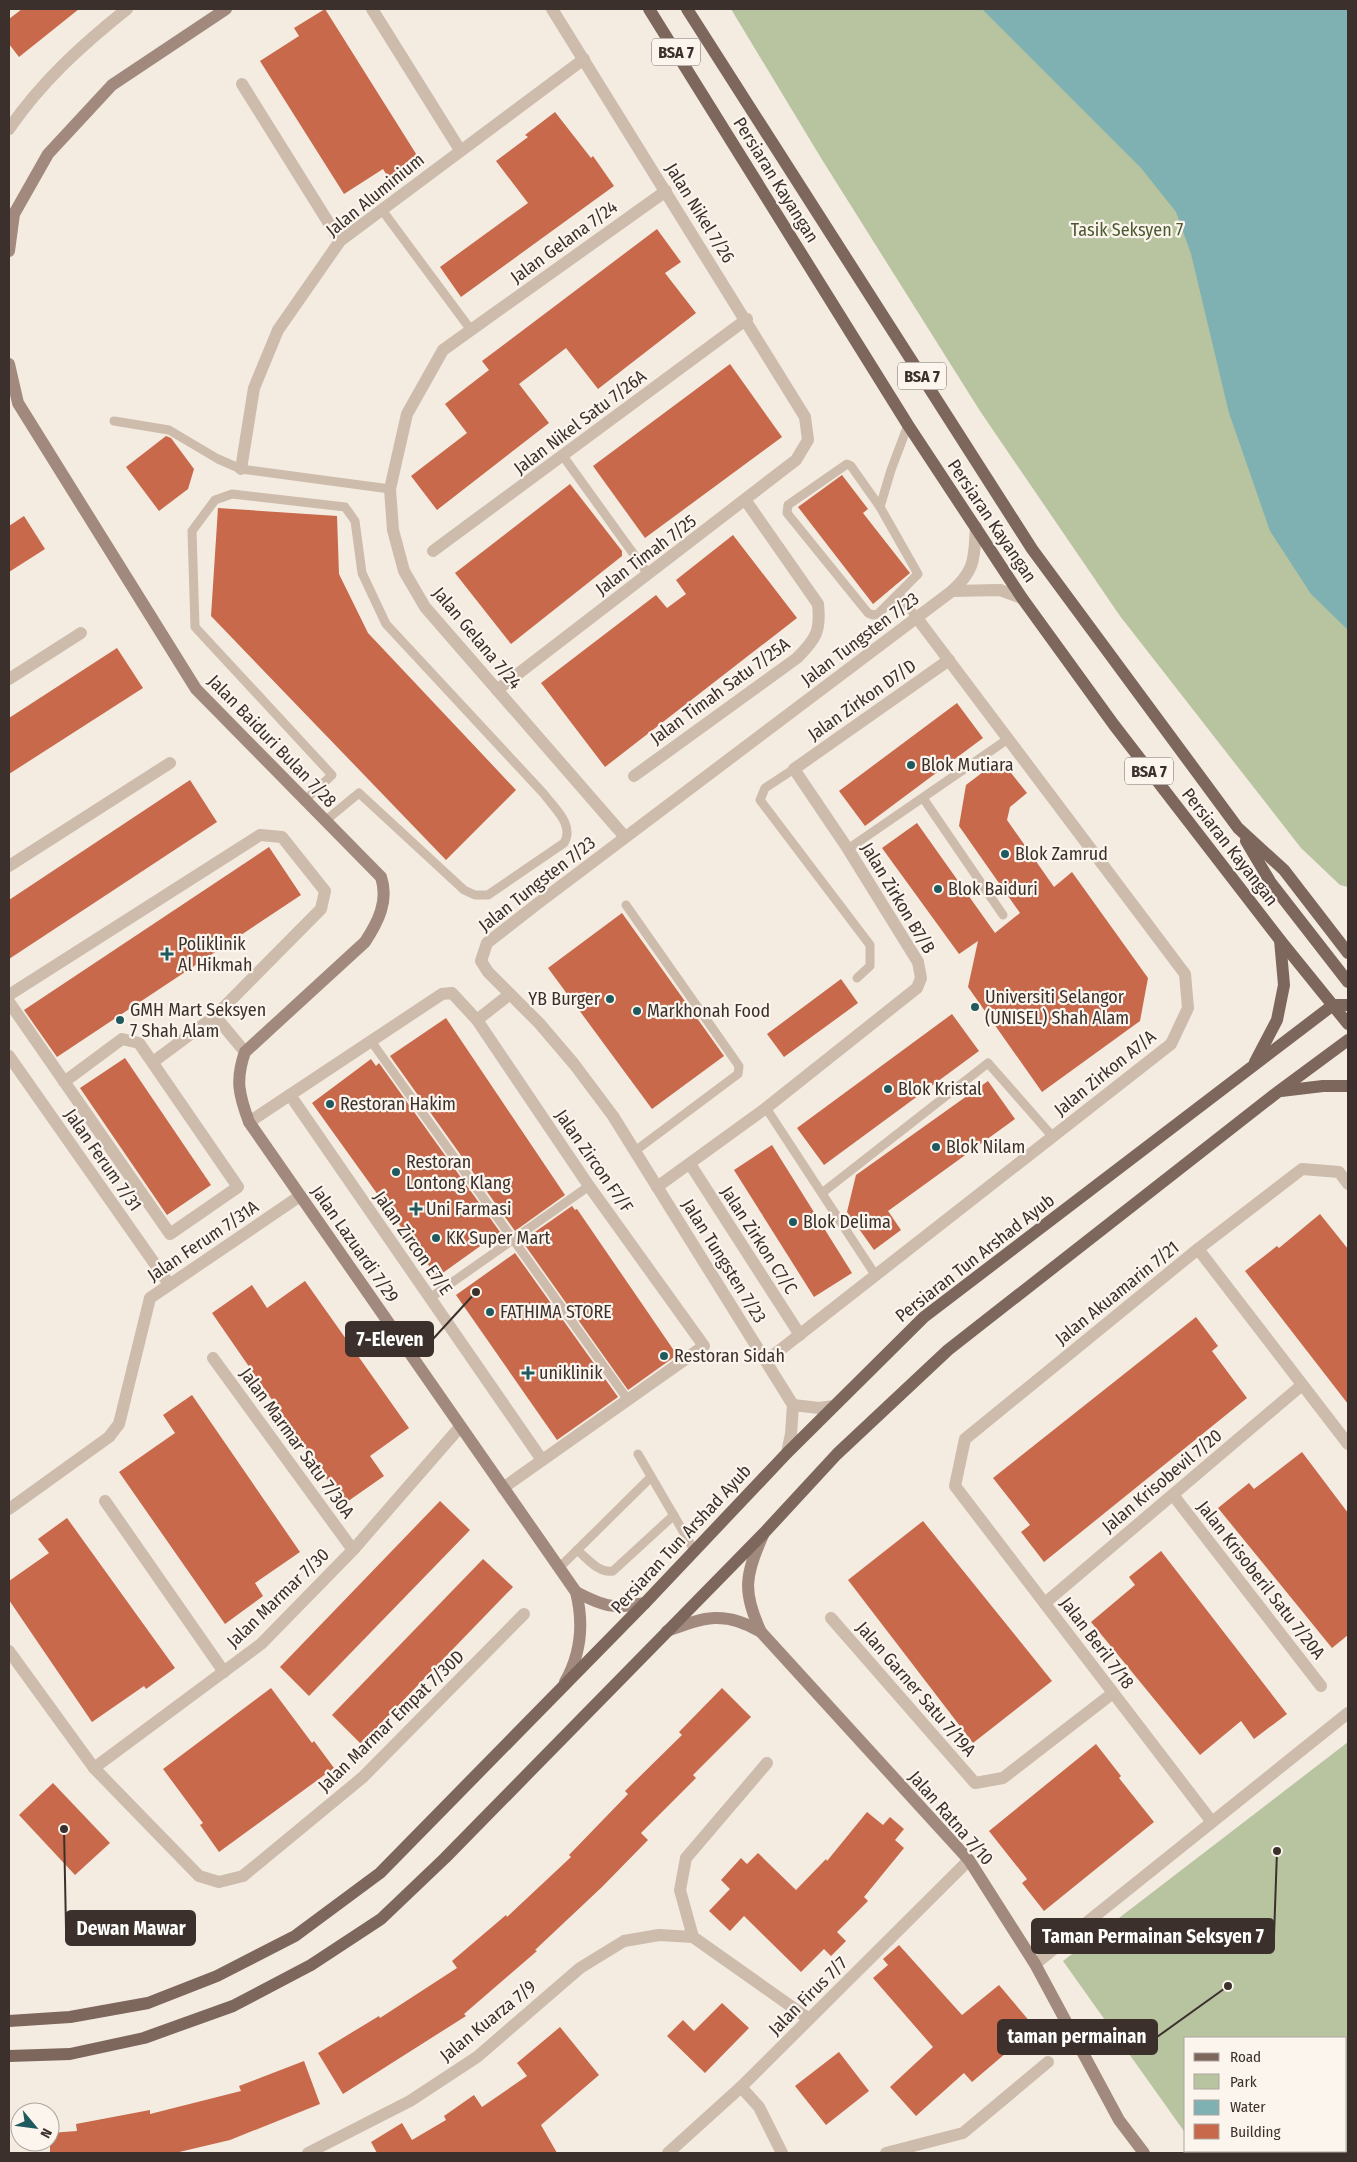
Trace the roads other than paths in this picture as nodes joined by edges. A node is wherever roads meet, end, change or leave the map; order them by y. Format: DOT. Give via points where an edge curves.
graph roads {
  1 [pos="127,9"];
  2 [pos="226,9"];
  3 [pos="372,9"];
  4 [pos="552,9"];
  5 [pos="649,9"];
  6 [pos="687,9"];
  7 [pos="584,59"];
  8 [pos="242,84"];
  9 [pos="9,129"];
  10 [pos="460,150"];
  11 [pos="666,191"];
  12 [pos="382,210"];
  13 [pos="11,213"];
  14 [pos="340,241"];
  15 [pos="9,251"];
  16 [pos="746,319"];
  17 [pos="471,330"];
  18 [pos="9,364"];
  19 [pos="114,421"];
  20 [pos="908,425"];
  21 [pos="808,440"];
  22 [pos="563,456"];
  23 [pos="241,469"];
  24 [pos="390,489"];
  25 [pos="746,500"];
  26 [pos="880,507"];
  27 [pos="976,528"];
  28 [pos="433,551"];
  29 [pos="648,574"];
  30 [pos="952,591"];
  31 [pos="899,595"];
  32 [pos="1022,598"];
  33 [pos="917,618"];
  34 [pos="81,633"];
  35 [pos="949,660"];
  36 [pos="9,679"];
  37 [pos="497,690"];
  38 [pos="1008,739"];
  39 [pos="170,763"];
  40 [pos="794,769"];
  41 [pos="634,776"];
  42 [pos="923,798"];
  43 [pos="304,801"];
  44 [pos="325,821"];
  45 [pos="1238,828"];
  46 [pos="625,837"];
  47 [pos="848,849"];
  48 [pos="9,866"];
  49 [pos="626,904"];
  50 [pos="1003,915"];
  51 [pos="1280,940"];
  52 [pos="1348,952"];
  53 [pos="857,978"];
  54 [pos="1348,982"];
  55 [pos="510,994"];
  56 [pos="9,995"];
  57 [pos="9,1002"];
  58 [pos="1333,1005"];
  59 [pos="1348,1005"];
  60 [pos="215,1016"];
  61 [pos="477,1020"];
  62 [pos="1348,1024"];
  63 [pos="1348,1040"];
  64 [pos="371,1041"];
  65 [pos="245,1052"];
  66 [pos="9,1056"];
  67 [pos="153,1062"];
  68 [pos="1252,1066"];
  69 [pos="64,1082"];
  70 [pos="1348,1086"];
  71 [pos="1279,1091"];
  72 [pos="290,1095"];
  73 [pos="766,1108"];
  74 [pos="248,1122"];
  75 [pos="1053,1137"];
  76 [pos="634,1151"];
  77 [pos="690,1164"];
  78 [pos="1348,1184"];
  79 [pos="589,1186"];
  80 [pos="657,1187"];
  81 [pos="822,1193"];
  82 [pos="300,1196"];
  83 [pos="513,1240"];
  84 [pos="1198,1250"];
  85 [pos="876,1276"];
  86 [pos="169,1284"];
  87 [pos="430,1298"];
  88 [pos="800,1335"];
  89 [pos="213,1358"];
  90 [pos="766,1361"];
  91 [pos="1302,1385"];
  92 [pos="628,1400"];
  93 [pos="793,1405"];
  94 [pos="834,1406"];
  95 [pos="460,1427"];
  96 [pos="1347,1441"];
  97 [pos="787,1452"];
  98 [pos="638,1454"];
  99 [pos="542,1460"];
  100 [pos="651,1477"];
  101 [pos="955,1486"];
  102 [pos="503,1488"];
  103 [pos="1173,1495"];
  104 [pos="105,1501"];
  105 [pos="9,1509"];
  106 [pos="674,1515"];
  107 [pos="764,1533"];
  108 [pos="353,1550"];
  109 [pos="577,1550"];
  110 [pos="694,1550"];
  111 [pos="559,1568"];
  112 [pos="576,1592"];
  113 [pos="645,1603"];
  114 [pos="1045,1604"];
  115 [pos="524,1614"];
  116 [pos="831,1618"];
  117 [pos="667,1631"];
  118 [pos="761,1632"];
  119 [pos="9,1652"];
  120 [pos="224,1672"];
  121 [pos="1321,1686"];
  122 [pos="561,1690"];
  123 [pos="1114,1693"];
  124 [pos="1348,1713"];
  125 [pos="767,1763"];
  126 [pos="94,1768"];
  127 [pos="1212,1822"];
  128 [pos="969,1860"];
  129 [pos="693,1936"];
  130 [pos="1036,1964"];
  131 [pos="809,2019"];
  132 [pos="9,2021"];
  133 [pos="9,2056"];
  134 [pos="1048,2062"];
  135 [pos="741,2087"];
  136 [pos="308,2153"];
  137 [pos="668,2153"];
  138 [pos="782,2153"];
  139 [pos="886,2153"];
  140 [pos="1144,2153"];
  1 -- 9 [label="street" via="40,88"];
  2 -- 13 [label="street" via="112,86 48,154"];
  3 -- 10 [label="street"];
  4 -- 7 [label="street, Jalan Nikel 7/26"];
  5 -- 20 [label="main road, Persiaran Kayangan / BSA 7"];
  6 -- 45 [label="main road, Persiaran Kayangan / BSA 7" via="1032,549"];
  7 -- 10 [label="street, Jalan Aluminium"];
  7 -- 11 [label="street, Jalan Nikel 7/26"];
  8 -- 14 [label="street"];
  10 -- 12 [label="street, Jalan Aluminium"];
  11 -- 16 [label="street, Jalan Nikel 7/26"];
  11 -- 17 [label="street, Jalan Gelana 7/24"];
  12 -- 14 [label="street, Jalan Aluminium"];
  12 -- 17 [label="lane"];
  13 -- 15 [label="street"];
  14 -- 23 [label="street, Jalan Aluminium" via="278,330 254,388"];
  16 -- 21 [label="street, Jalan Nikel 7/26" via="806,417"];
  16 -- 22 [label="street, Jalan Nikel Satu 7/26A"];
  17 -- 24 [label="street, Jalan Gelana 7/24" via="443,350 407,414"];
  18 -- 43 [label="street, Jalan Baiduri Bulan 7/28" via="18,403 196,689"];
  19 -- 23 [label="lane" via="169,430"];
  20 -- 26 [label="lane"];
  20 -- 27 [label="main road, Persiaran Kayangan / BSA 7"];
  21 -- 25 [label="street, Jalan Timah 7/25" via="796,460"];
  22 -- 28 [label="street, Jalan Nikel Satu 7/26A"];
  22 -- 29 [label="lane"];
  23 -- 24 [label="lane"];
  24 -- 37 [label="street, Jalan Gelana 7/24" via="393,530 404,571 425,607"];
  25 -- 29 [label="street, Jalan Timah 7/25"];
  25 -- 41 [label="street, Jalan Timah Satu 7/25A" via="818,604 820,623 813,642 797,658"];
  26 -- 31 [label="lane" via="918,574"];
  26 -- 31 [label="lane" via="847,464 786,509 868,613 878,614"];
  27 -- 30 [label="street, Jalan Tungsten 7/23" via="971,570"];
  27 -- 32 [label="main road, Persiaran Kayangan / BSA 7"];
  29 -- 37 [label="street, Jalan Timah 7/25"];
  30 -- 32 [label="street" via="1000,590"];
  30 -- 33 [label="street, Jalan Tungsten 7/23"];
  31 -- 33 [label="lane"];
  32 -- 51 [label="main road, Persiaran Kayangan / BSA 7" via="1114,725"];
  33 -- 35 [label="street, Jalan Zirkon A7/A"];
  33 -- 46 [label="street, Jalan Tungsten 7/23"];
  34 -- 36 [label="street"];
  35 -- 38 [label="street, Jalan Zirkon A7/A"];
  35 -- 40 [label="street, Jalan Zirkon D7/D"];
  37 -- 46 [label="street, Jalan Gelana 7/24"];
  38 -- 42 [label="lane"];
  38 -- 75 [label="street, Jalan Zirkon A7/A" via="1185,974 1188,1008 1171,1044"];
  39 -- 48 [label="street"];
  40 -- 47 [label="street, Jalan Zirkon B7/B"];
  40 -- 53 [label="lane" via="765,788 760,800 870,945 870,966"];
  42 -- 47 [label="lane"];
  42 -- 50 [label="lane"];
  43 -- 44 [label="street, Jalan Baiduri Bulan 7/28"];
  43 -- 44 [label="lane" via="332,775 196,627 192,531 215,500 232,494 345,506 355,521 362,573 386,624 544,794 566,823 568,831 564,843 488,894 475,896 464,890 359,793"];
  44 -- 65 [label="street, Jalan Baiduri Bulan 7/28" via="381,877 384,900 376,924 365,942"];
  45 -- 52 [label="main road, Persiaran Kayangan / BSA 7" via="1284,870"];
  45 -- 54 [label="main road" via="1271,883"];
  46 -- 55 [label="street, Jalan Tungsten 7/23" via="487,943 481,961"];
  47 -- 73 [label="street, Jalan Zirkon B7/B" via="918,962 921,978 917,988"];
  49 -- 76 [label="lane" via="740,1066 738,1074"];
  51 -- 58 [label="main road, Persiaran Kayangan / BSA 7"];
  51 -- 68 [label="main road" via="1284,984 1277,1020"];
  55 -- 61 [label="street"];
  55 -- 76 [label="street, Jalan Tungsten 7/23" via="574,1064"];
  56 -- 60 [label="street" via="260,835 282,838 325,891 321,909"];
  57 -- 69 [label="street"];
  58 -- 59 [label="main road"];
  58 -- 62 [label="main road, Persiaran Kayangan / BSA 7"];
  58 -- 68 [label="main road, Persiaran Tun Arshad Ayub"];
  60 -- 65 [label="street"];
  60 -- 67 [label="street"];
  61 -- 64 [label="street, Jalan Zircon F7/F" via="452,993 442,994"];
  61 -- 79 [label="street, Jalan Zircon F7/F"];
  63 -- 71 [label="main road"];
  64 -- 72 [label="street, Jalan Zircon F7/F"];
  64 -- 83 [label="lane"];
  65 -- 74 [label="street, Jalan Lazuardi 7/29" via="238,1082"];
  66 -- 86 [label="street, Jalan Ferum 7/31"];
  67 -- 69 [label="street" via="139,1043 122,1039"];
  67 -- 69 [label="street" via="238,1187 170,1234"];
  68 -- 94 [label="main road, Persiaran Tun Arshad Ayub" via="924,1317"];
  70 -- 71 [label="main road"];
  71 -- 107 [label="main road" via="948,1350 837,1454"];
  72 -- 74 [label="street, Jalan Zircon F7/F"];
  72 -- 87 [label="street, Jalan Zircon E7/E"];
  73 -- 77 [label="street, Jalan Zirkon B7/B"];
  73 -- 81 [label="lane"];
  74 -- 82 [label="street, Jalan Lazuardi 7/29"];
  75 -- 81 [label="lane" via="988,1064"];
  75 -- 85 [label="street, Jalan Zirkon A7/A"];
  76 -- 80 [label="street, Jalan Tungsten 7/23"];
  77 -- 80 [label="street, Jalan Zirkon B7/B"];
  77 -- 88 [label="street, Jalan Zirkon C7/C"];
  78 -- 84 [label="street, Jalan Akuamarin 7/21" via="1339,1172 1302,1169"];
  79 -- 83 [label="lane"];
  79 -- 92 [label="street, Jalan Zircon F7/F" via="704,1346"];
  80 -- 90 [label="street, Jalan Tungsten 7/23"];
  81 -- 85 [label="lane"];
  82 -- 86 [label="street, Jalan Ferum 7/31A"];
  82 -- 95 [label="street, Jalan Lazuardi 7/29"];
  83 -- 87 [label="lane"];
  83 -- 92 [label="lane"];
  84 -- 91 [label="street"];
  84 -- 101 [label="street, Jalan Akuamarin 7/21" via="965,1439"];
  85 -- 88 [label="street, Jalan Zirkon A7/A"];
  86 -- 105 [label="street, Jalan Ferum 7/31A" via="150,1298 119,1424 109,1437"];
  87 -- 99 [label="street, Jalan Zircon E7/E"];
  88 -- 90 [label="street, Jalan Zirkon A7/A"];
  89 -- 108 [label="street, Jalan Marmar Satu 7/30A"];
  90 -- 93 [label="street, Jalan Tungsten 7/23"];
  91 -- 96 [label="street"];
  91 -- 103 [label="street, Jalan Krisobevil 7/20"];
  92 -- 99 [label="street, Jalan Zircon F7/F"];
  93 -- 94 [label="street" via="812,1408"];
  93 -- 97 [label="street"];
  94 -- 97 [label="main road, Persiaran Tun Arshad Ayub"];
  95 -- 102 [label="street, Jalan Lazuardi 7/29"];
  95 -- 108 [label="street, Jalan Marmar 7/30"];
  97 -- 110 [label="main road, Persiaran Tun Arshad Ayub"];
  98 -- 100 [label="lane"];
  99 -- 102 [label="street, Jalan Zircon F7/F"];
  100 -- 106 [label="lane"];
  100 -- 109 [label="lane"];
  101 -- 114 [label="street, Jalan Beril 7/18"];
  102 -- 111 [label="street, Jalan Lazuardi 7/29"];
  103 -- 114 [label="street, Jalan Krisobevil 7/20"];
  103 -- 121 [label="street, Jalan Krisoberil Satu 7/20A"];
  104 -- 120 [label="street"];
  106 -- 109 [label="lane" via="613,1571 601,1570"];
  106 -- 110 [label="lane"];
  107 -- 117 [label="main road"];
  107 -- 118 [label="street, Jalan Ratna 7/10" via="748,1573 750,1610"];
  108 -- 120 [label="street, Jalan Marmar 7/30" via="261,1644"];
  109 -- 111 [label="lane"];
  110 -- 113 [label="main road, Persiaran Tun Arshad Ayub"];
  111 -- 112 [label="street, Jalan Lazuardi 7/29"];
  112 -- 113 [label="street" via="608,1607"];
  112 -- 122 [label="street" via="580,1642"];
  113 -- 122 [label="main road, Persiaran Tun Arshad Ayub"];
  114 -- 123 [label="street, Jalan Beril 7/18"];
  115 -- 126 [label="street, Jalan Marmar Empat 7/30D" via="363,1777 243,1876 219,1882 199,1876"];
  116 -- 123 [label="street, Jalan Garner Satu 7/19A" via="975,1783 1003,1778"];
  117 -- 118 [label="street, Jalan Ratna 7/10" via="698,1620 720,1617 747,1624"];
  117 -- 133 [label="main road" via="381,1919 311,1965 233,2006 144,2038 70,2054"];
  118 -- 128 [label="street, Jalan Ratna 7/10"];
  119 -- 126 [label="street, Jalan Marmar Empat 7/30D"];
  120 -- 126 [label="street, Jalan Marmar 7/30"];
  122 -- 132 [label="main road, Persiaran Tun Arshad Ayub" via="380,1874 295,1936 217,1976 148,2003 70,2018"];
  123 -- 127 [label="street, Jalan Beril 7/18"];
  124 -- 127 [label="street"];
  125 -- 129 [label="street" via="686,1858 680,1890"];
  127 -- 130 [label="street"];
  128 -- 130 [label="street, Jalan Ratna 7/10"];
  128 -- 131 [label="street, Jalan Firus 7/7"];
  129 -- 131 [label="street"];
  129 -- 136 [label="street, Jalan Kuarza 7/9" via="659,1934 624,1941 580,1968 477,2057 410,2102"];
  130 -- 140 [label="street, Jalan Ratna 7/10" via="1119,2120"];
  131 -- 135 [label="street, Jalan Firus 7/7"];
  134 -- 139 [label="street" via="963,2133"];
  135 -- 137 [label="street, Jalan Firus 7/7"];
  135 -- 138 [label="street" via="758,2107"];
}
